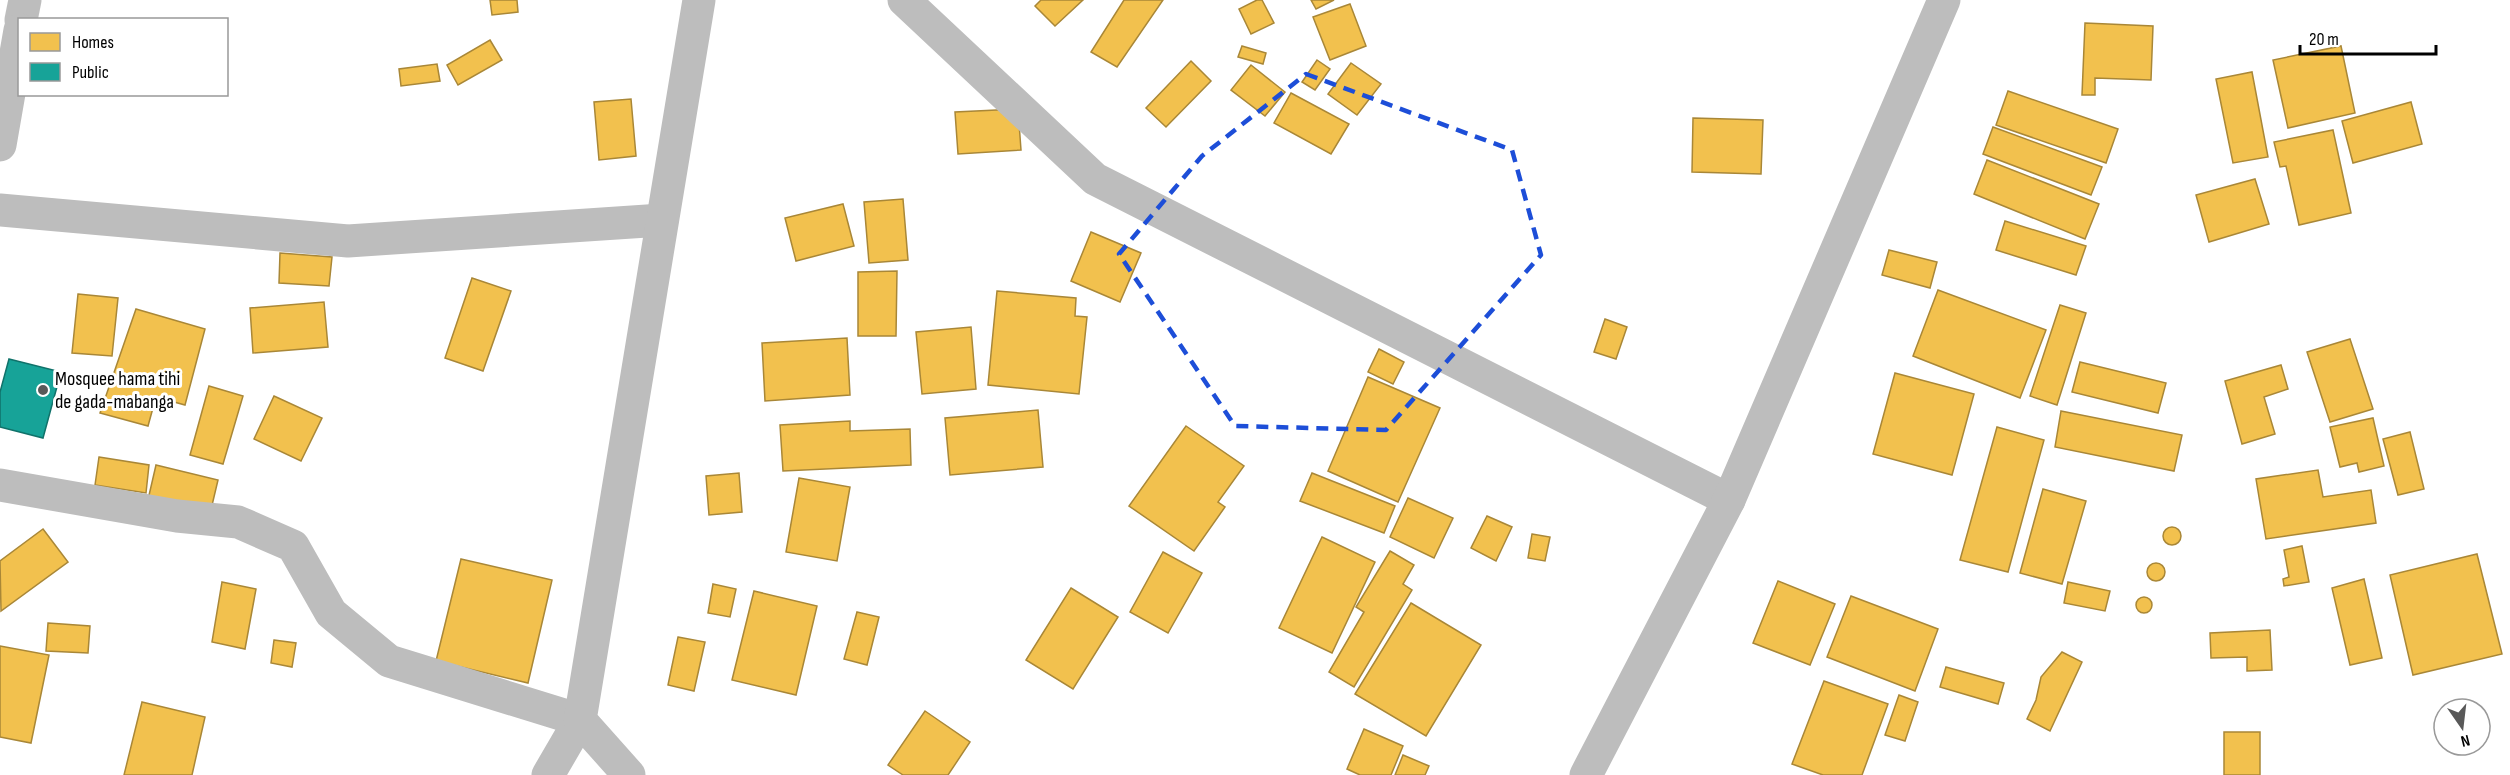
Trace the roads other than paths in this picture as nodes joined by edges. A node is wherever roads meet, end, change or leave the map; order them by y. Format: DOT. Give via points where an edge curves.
graph roads {
  1 [pos="25,0"];
  2 [pos="699,0"];
  3 [pos="904,0"];
  4 [pos="1944,0"];
  5 [pos="21,18"];
  6 [pos="18,42"];
  7 [pos="0,145"];
  8 [pos="0,210"];
  9 [pos="662,220"];
  10 [pos="0,485"];
  11 [pos="1729,500"];
  12 [pos="580,720"];
  13 [pos="548,775"];
  14 [pos="629,775"];
  15 [pos="1586,775"];
  1 -- 5 [label="street"];
  2 -- 9 [label="street"];
  3 -- 11 [label="street" via="1095,179"];
  4 -- 11 [label="street"];
  6 -- 7 [label="street"];
  8 -- 9 [label="street" via="348,241"];
  9 -- 12 [label="street"];
  10 -- 12 [label="street" via="177,516 238,522 293,546 332,613 388,660"];
  11 -- 15 [label="street"];
  12 -- 13 [label="street"];
  12 -- 14 [label="street"];
}
